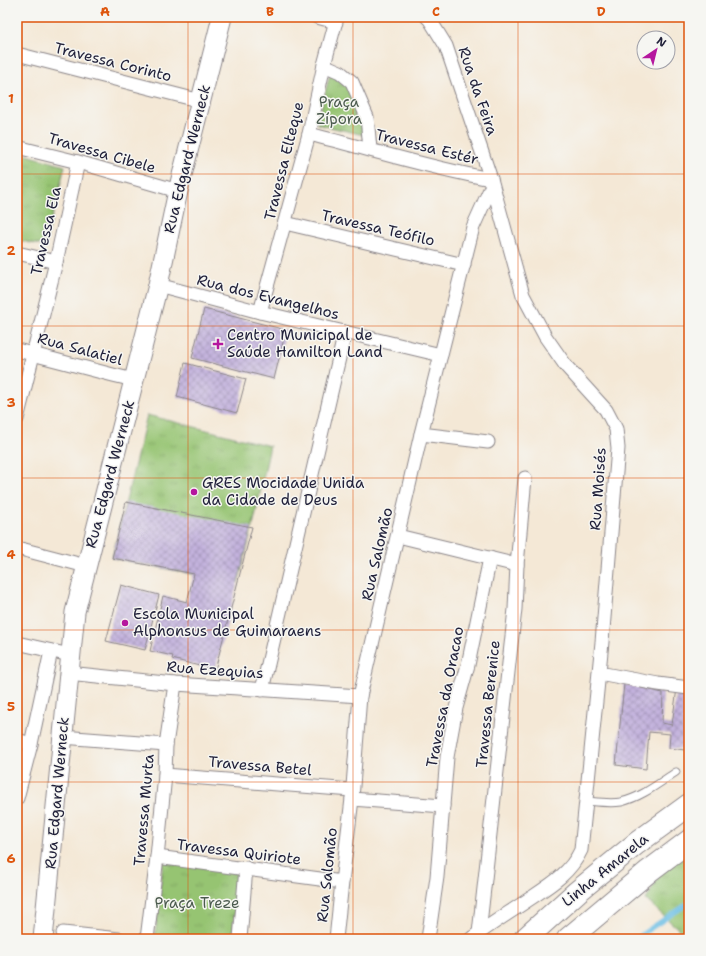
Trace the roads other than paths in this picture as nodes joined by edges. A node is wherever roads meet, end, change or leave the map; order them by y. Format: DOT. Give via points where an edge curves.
graph roads {
  1 [pos="222,17"];
  2 [pos="317,17"];
  3 [pos="427,17"];
  4 [pos="336,20"];
  5 [pos="17,54"];
  6 [pos="324,64"];
  7 [pos="201,101"];
  8 [pos="309,134"];
  9 [pos="17,147"];
  10 [pos="370,149"];
  11 [pos="78,162"];
  12 [pos="492,182"];
  13 [pos="178,191"];
  14 [pos="285,223"];
  15 [pos="17,253"];
  16 [pos="56,262"];
  17 [pos="464,265"];
  18 [pos="158,285"];
  19 [pos="260,312"];
  20 [pos="345,332"];
  21 [pos="17,350"];
  22 [pos="34,354"];
  23 [pos="441,355"];
  24 [pos="134,380"];
  25 [pos="17,419"];
  26 [pos="421,434"];
  27 [pos="488,442"];
  28 [pos="525,478"];
  29 [pos="398,536"];
  30 [pos="17,548"];
  31 [pos="490,558"];
  32 [pos="517,565"];
  33 [pos="86,566"];
  34 [pos="17,643"];
  35 [pos="51,651"];
  36 [pos="69,664"];
  37 [pos="599,673"];
  38 [pos="175,684"];
  39 [pos="689,688"];
  40 [pos="262,690"];
  41 [pos="360,696"];
  42 [pos="62,737"];
  43 [pos="17,740"];
  44 [pos="31,744"];
  45 [pos="166,745"];
  46 [pos="676,772"];
  47 [pos="165,775"];
  48 [pos="352,795"];
  49 [pos="17,798"];
  50 [pos="586,801"];
  51 [pos="689,805"];
  52 [pos="442,806"];
  53 [pos="689,841"];
  54 [pos="157,857"];
  55 [pos="246,868"];
  56 [pos="342,882"];
  57 [pos="63,933"];
  58 [pos="475,936"];
  59 [pos="43,939"];
  60 [pos="119,939"];
  61 [pos="146,939"];
  62 [pos="240,939"];
  63 [pos="336,939"];
  64 [pos="428,939"];
  65 [pos="525,939"];
  66 [pos="568,939"];
  1 -- 7 [label="main road, Rua Edgard Werneck"];
  2 -- 4 [label="street"];
  3 -- 12 [label="street, Rua da Feira" via="446,46"];
  4 -- 6 [label="street, Travessa Elteque"];
  5 -- 7 [label="street, Travessa Corinto"];
  6 -- 8 [label="street, Travessa Elteque"];
  6 -- 10 [label="street" via="352,82 367,117"];
  7 -- 13 [label="main road, Rua Edgard Werneck"];
  8 -- 10 [label="street, Travessa Estér"];
  8 -- 14 [label="street, Travessa Elteque"];
  9 -- 11 [label="street, Travessa Cibele"];
  10 -- 12 [label="street, Travessa Estér"];
  11 -- 13 [label="street, Travessa Cibele"];
  11 -- 16 [label="street, Travessa Ela"];
  12 -- 17 [label="street, Rua Salomão" via="473,227"];
  12 -- 37 [label="street, Rua Moisés" via="523,295 545,336 566,366 606,410 616,429 618,448"];
  13 -- 18 [label="main road, Rua Edgard Werneck"];
  14 -- 17 [label="street, Travessa Teófilo"];
  14 -- 19 [label="street, Travessa Elteque"];
  15 -- 16 [label="street"];
  16 -- 22 [label="street, Travessa Ela"];
  17 -- 23 [label="street, Rua Salomão"];
  18 -- 19 [label="street, Rua dos Evangelhos"];
  18 -- 24 [label="main road, Rua Edgard Werneck"];
  19 -- 20 [label="street, Rua dos Evangelhos"];
  20 -- 23 [label="street, Rua dos Evangelhos"];
  20 -- 40 [label="street"];
  21 -- 22 [label="street, Rua Salatiel"];
  22 -- 24 [label="street, Rua Salatiel"];
  22 -- 25 [label="street, Travessa Ela"];
  23 -- 26 [label="street, Rua Salomão"];
  24 -- 33 [label="main road, Rua Edgard Werneck"];
  26 -- 27 [label="street"];
  26 -- 29 [label="street, Rua Salomão"];
  28 -- 32 [label="street, Travessa Berenice"];
  29 -- 31 [label="street"];
  29 -- 41 [label="street, Rua Salomão"];
  30 -- 33 [label="street"];
  31 -- 32 [label="street"];
  31 -- 52 [label="street, Travessa da Oracao" via="468,665 456,708"];
  32 -- 58 [label="street, Travessa Berenice" via="514,616"];
  33 -- 36 [label="main road, Rua Edgard Werneck" via="75,612"];
  34 -- 35 [label="street, Rua Ezequias"];
  35 -- 36 [label="street, Rua Ezequias"];
  35 -- 44 [label="street"];
  36 -- 38 [label="street, Rua Ezequias"];
  36 -- 42 [label="main road, Rua Edgard Werneck"];
  37 -- 39 [label="street"];
  37 -- 50 [label="street, Rua Moisés"];
  38 -- 40 [label="street, Rua Ezequias"];
  38 -- 45 [label="street, Travessa Murta"];
  40 -- 41 [label="street, Rua Ezequias"];
  41 -- 48 [label="street, Rua Salomão"];
  42 -- 45 [label="street"];
  42 -- 59 [label="main road, Rua Edgard Werneck"];
  43 -- 44 [label="street"];
  44 -- 49 [label="street"];
  45 -- 47 [label="street, Travessa Murta"];
  46 -- 50 [label="lane" via="633,798 620,802"];
  47 -- 48 [label="street, Travessa Betel"];
  47 -- 54 [label="street, Travessa Murta"];
  48 -- 52 [label="street, Travessa Betel"];
  48 -- 56 [label="street, Rua Salomão"];
  50 -- 58 [label="street, Rua Moisés" via="581,850 577,858 555,883"];
  51 -- 65 [label="highway, Linha Amarela" via="576,892"];
  52 -- 64 [label="street, Travessa da Oracao" via="437,878"];
  53 -- 66 [label="highway, Linha Amarela"];
  54 -- 55 [label="street, Travessa Quiriote"];
  54 -- 61 [label="street, Travessa Murta"];
  55 -- 56 [label="street, Travessa Quiriote"];
  55 -- 62 [label="street"];
  56 -- 63 [label="street, Rua Salomão"];
  57 -- 60 [label="street"];
}
